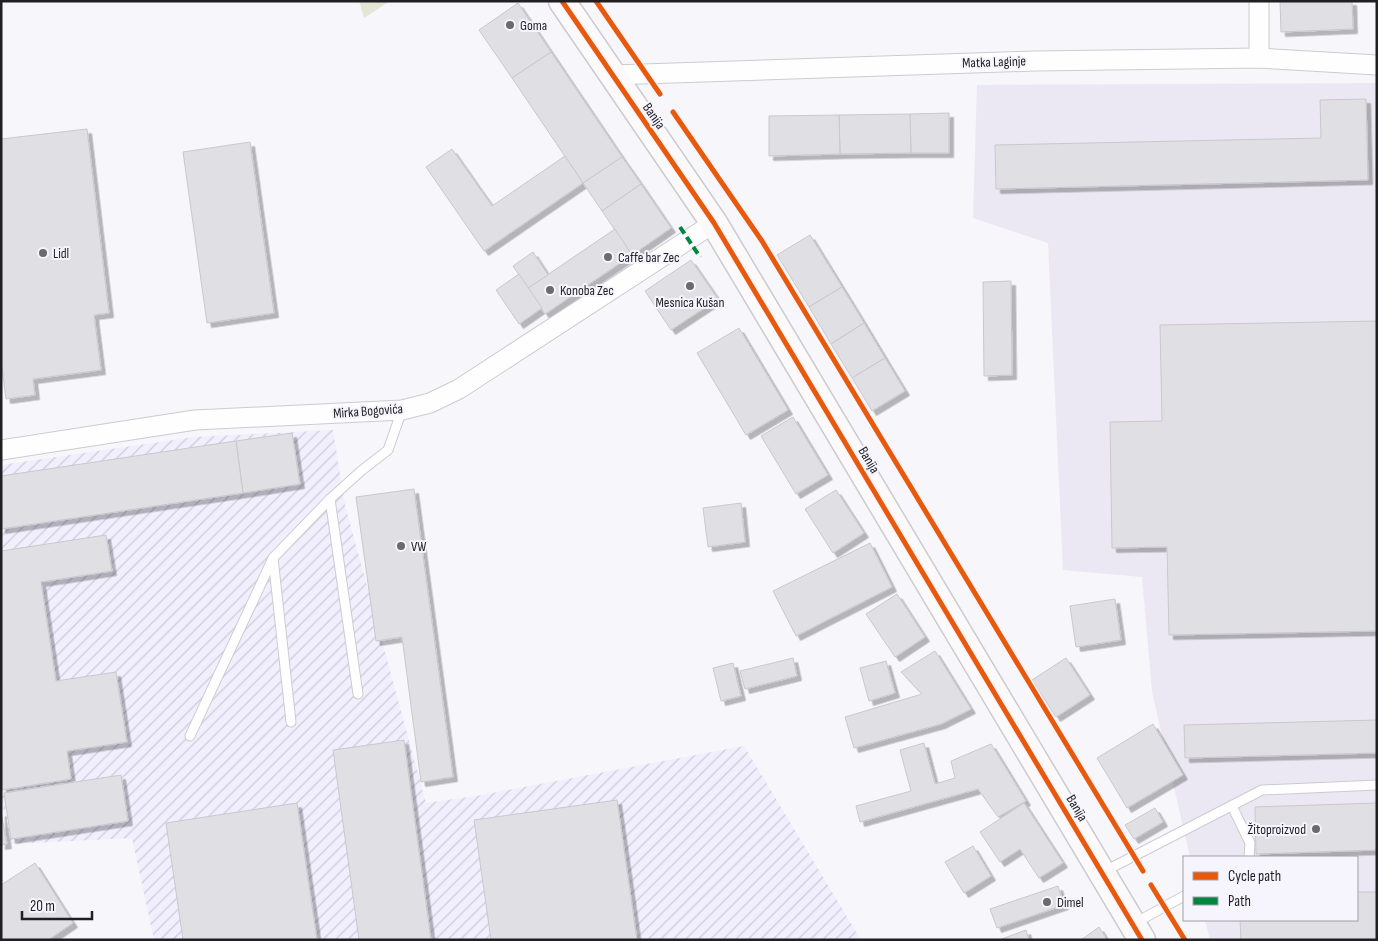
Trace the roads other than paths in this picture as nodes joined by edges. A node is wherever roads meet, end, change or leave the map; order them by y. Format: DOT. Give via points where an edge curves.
graph roads {
  1 [pos="562,1"];
  2 [pos="1260,1"];
  3 [pos="1259,58"];
  4 [pos="1377,65"];
  5 [pos="612,75"];
  6 [pos="714,223"];
  7 [pos="402,410"];
  8 [pos="1,450"];
  9 [pos="330,499"];
  10 [pos="274,558"];
  11 [pos="358,694"];
  12 [pos="291,722"];
  13 [pos="190,736"];
  14 [pos="1377,785"];
  15 [pos="1232,806"];
  16 [pos="1249,856"];
  17 [pos="1102,872"];
  18 [pos="1183,897"];
  19 [pos="1137,932"];
  1 -- 5 [label="main road, Banija"];
  2 -- 3 [label="street"];
  3 -- 4 [label="street, Matka Laginje"];
  3 -- 5 [label="street, Matka Laginje" via="1025,61"];
  5 -- 6 [label="main road, Banija"];
  6 -- 7 [label="street, Mirka Bogovića" via="459,389 430,403"];
  6 -- 17 [label="main road, Banija"];
  7 -- 8 [label="street, Mirka Bogovića" via="195,420"];
  7 -- 9 [label="lane" via="388,450"];
  9 -- 10 [label="lane"];
  9 -- 11 [label="lane"];
  10 -- 12 [label="lane"];
  10 -- 13 [label="lane"];
  14 -- 15 [label="lane" via="1262,790"];
  15 -- 16 [label="lane" via="1250,843"];
  15 -- 17 [label="lane"];
  17 -- 19 [label="main road, Banija"];
  18 -- 19 [label="lane"];
}
